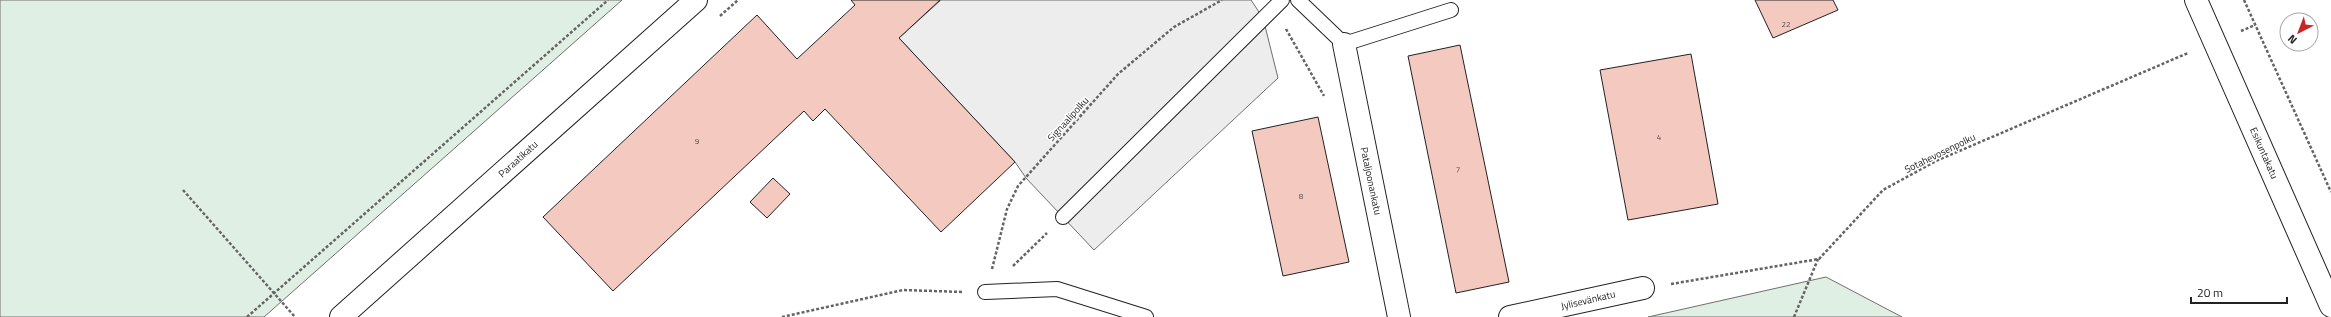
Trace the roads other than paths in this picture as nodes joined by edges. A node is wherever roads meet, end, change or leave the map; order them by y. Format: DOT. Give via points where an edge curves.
graph roads {
  1 [pos="696,0"];
  2 [pos="1282,0"];
  3 [pos="1298,0"];
  4 [pos="2196,0"];
  5 [pos="1451,10"];
  6 [pos="1344,44"];
  7 [pos="1063,217"];
  8 [pos="1643,288"];
  9 [pos="985,292"];
  10 [pos="2331,306"];
  11 [pos="341,317"];
  12 [pos="1146,317"];
  13 [pos="1399,317"];
  14 [pos="1510,317"];
  1 -- 11 [label="street, Paraatikatu"];
  2 -- 7 [label="lane"];
  3 -- 6 [label="lane"];
  4 -- 10 [label="street, Esikuntakatu"];
  5 -- 6 [label="lane"];
  6 -- 13 [label="street, Pataljoonankatu"];
  8 -- 14 [label="street, Jylisevänkatu"];
  9 -- 12 [label="lane" via="1057,289"];
}
